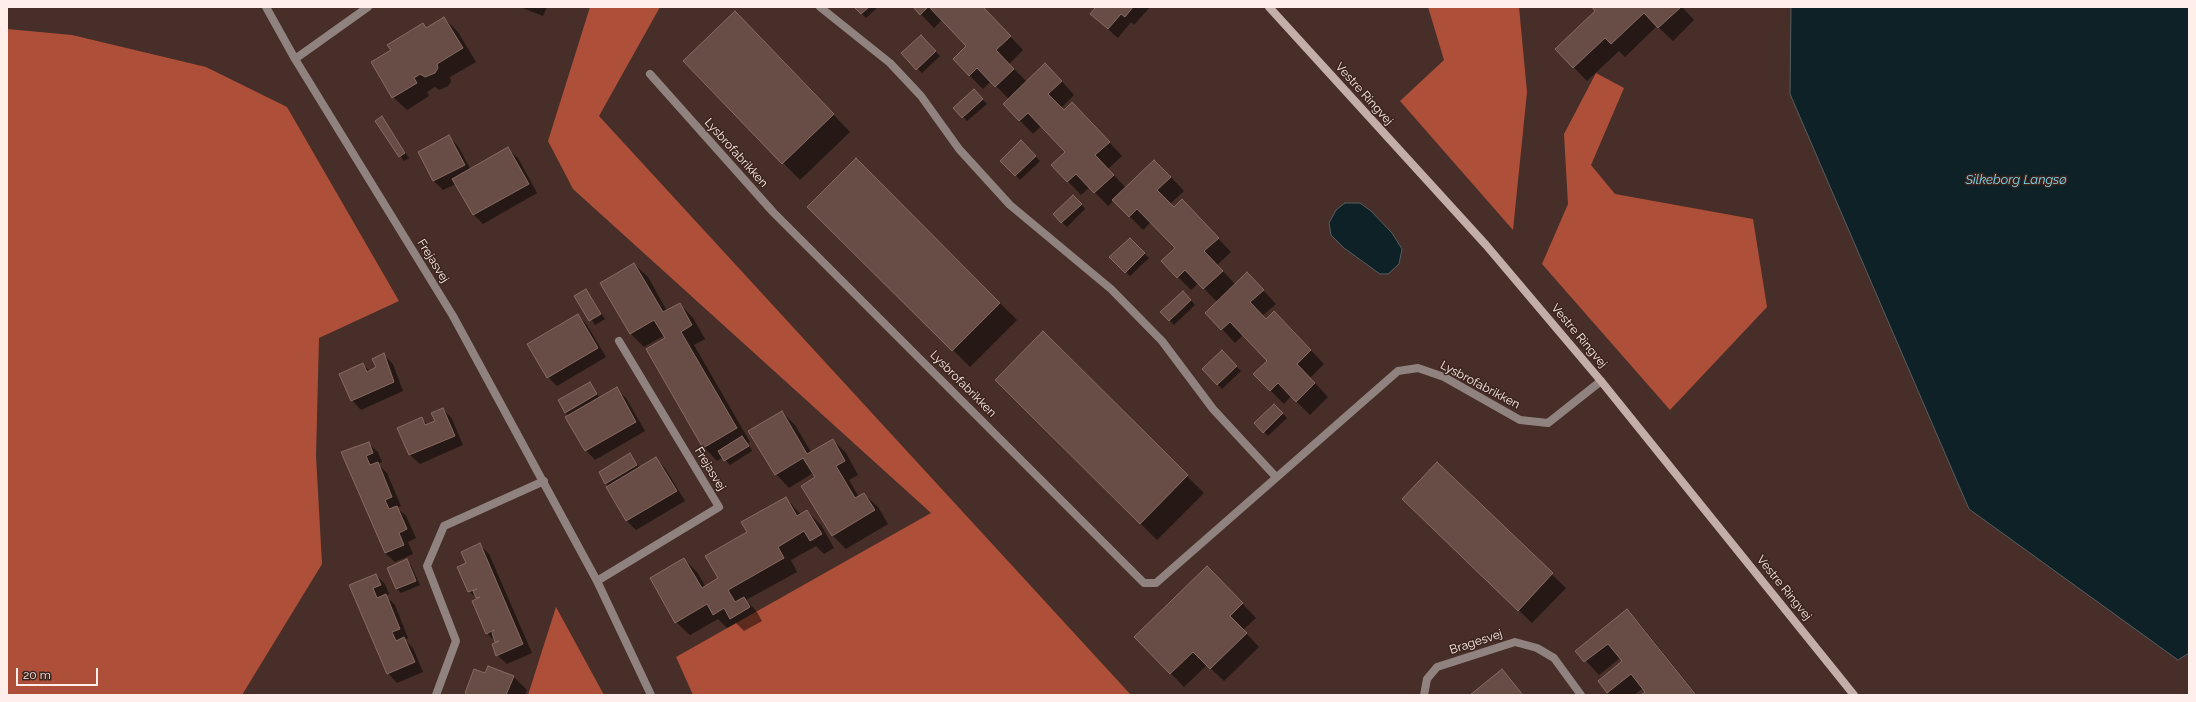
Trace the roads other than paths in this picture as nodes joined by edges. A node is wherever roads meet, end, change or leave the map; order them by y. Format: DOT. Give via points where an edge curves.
graph roads {
  1 [pos="266,7"];
  2 [pos="368,7"];
  3 [pos="820,7"];
  4 [pos="1269,7"];
  5 [pos="295,59"];
  6 [pos="650,74"];
  7 [pos="619,341"];
  8 [pos="1601,381"];
  9 [pos="1276,477"];
  10 [pos="544,481"];
  11 [pos="597,581"];
  12 [pos="436,695"];
  13 [pos="651,695"];
  14 [pos="1424,695"];
  15 [pos="1581,695"];
  16 [pos="1854,695"];
  1 -- 5 [label="street, Frejasvej"];
  2 -- 5 [label="street"];
  3 -- 9 [label="street" via="890,63 921,96 959,149 1010,206 1111,290 1162,341 1213,409"];
  4 -- 8 [label="main road, Vestre Ringvej" via="1486,245"];
  5 -- 10 [label="street, Frejasvej" via="453,316"];
  6 -- 9 [label="street, Lysbrofabrikken" via="773,212 1144,583 1156,583"];
  7 -- 11 [label="street, Frejasvej" via="719,507"];
  8 -- 9 [label="street, Lysbrofabrikken" via="1548,423 1520,420 1444,376 1418,368 1398,371"];
  8 -- 16 [label="main road, Vestre Ringvej"];
  10 -- 11 [label="street, Frejasvej"];
  10 -- 12 [label="street" via="444,526 427,566 456,641"];
  11 -- 13 [label="street, Frejasvej"];
  14 -- 15 [label="street, Bragesvej" via="1427,679 1437,667 1515,642 1537,648 1554,658"];
}
